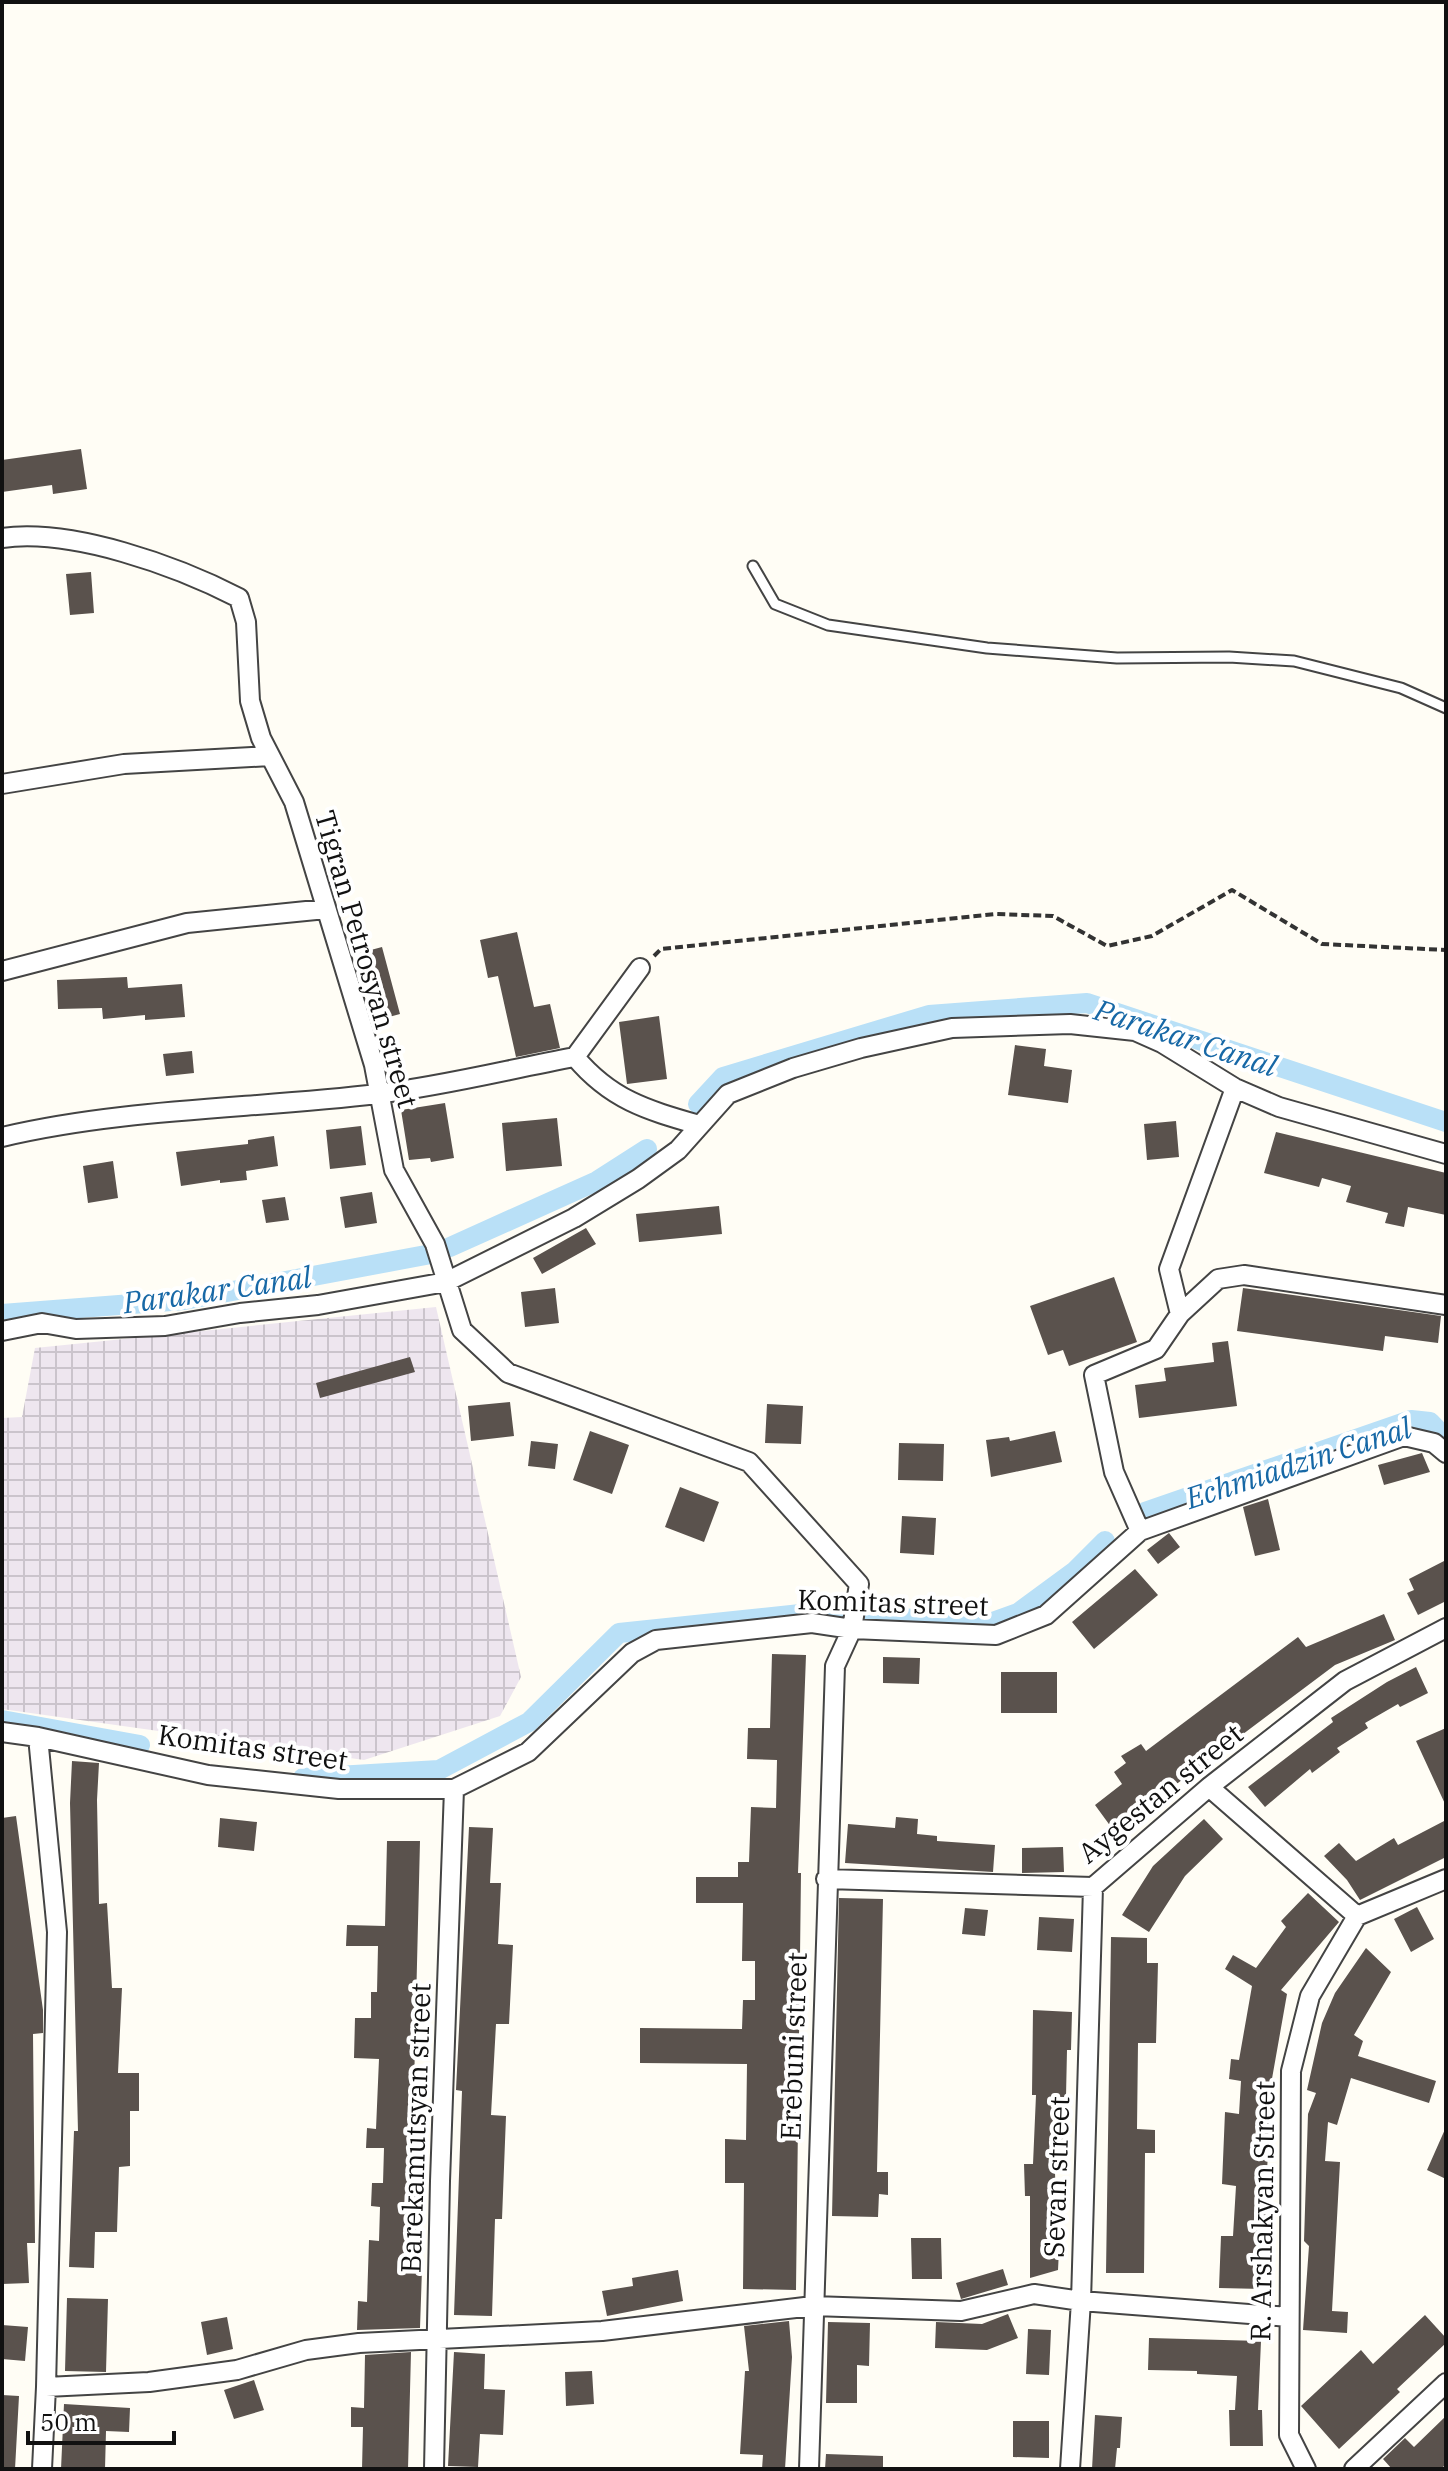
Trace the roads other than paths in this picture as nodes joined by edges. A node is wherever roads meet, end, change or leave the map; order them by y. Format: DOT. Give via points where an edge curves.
graph roads {
  1 [pos="2,538"];
  2 [pos="753,566"];
  3 [pos="1446,708"];
  4 [pos="270,756"];
  5 [pos="2,784"];
  6 [pos="326,909"];
  7 [pos="640,968"];
  8 [pos="2,971"];
  9 [pos="575,1057"];
  10 [pos="1235,1088"];
  11 [pos="379,1093"];
  12 [pos="699,1125"];
  13 [pos="2,1137"];
  14 [pos="1446,1154"];
  15 [pos="446,1282"];
  16 [pos="1446,1305"];
  17 [pos="1180,1314"];
  18 [pos="2,1331"];
  19 [pos="1446,1453"];
  20 [pos="1140,1531"];
  21 [pos="1446,1628"];
  22 [pos="852,1629"];
  23 [pos="2,1732"];
  24 [pos="38,1737"];
  25 [pos="1209,1787"];
  26 [pos="454,1789"];
  27 [pos="826,1879"];
  28 [pos="1446,1879"];
  29 [pos="1093,1887"];
  30 [pos="1357,1916"];
  31 [pos="1081,2301"];
  32 [pos="813,2306"];
  33 [pos="1289,2317"];
  34 [pos="438,2339"];
  35 [pos="1446,2383"];
  36 [pos="46,2387"];
  37 [pos="42,2469"];
  38 [pos="434,2469"];
  39 [pos="809,2469"];
  40 [pos="1070,2469"];
  41 [pos="1306,2469"];
  42 [pos="1354,2469"];
  1 -- 4 [label="street, Tigran Petrosyan street" via="66,538 208,582 239,598 246,622 250,701"];
  2 -- 3 [label="lane" via="775,604 828,625 987,648 1103,657 1294,661 1401,688"];
  4 -- 5 [label="street" via="124,764"];
  4 -- 6 [label="street, Tigran Petrosyan street" via="294,802"];
  6 -- 8 [label="street" via="187,923"];
  6 -- 11 [label="street, Tigran Petrosyan street"];
  7 -- 9 [label="street"];
  9 -- 11 [label="street"];
  9 -- 12 [label="street" via="620,1098"];
  10 -- 12 [label="street" via="1135,1031 1070,1024 994,1025 952,1028 793,1068 728,1094"];
  10 -- 14 [label="street" via="1279,1107"];
  10 -- 17 [label="street" via="1169,1269"];
  11 -- 13 [label="street" via="43,1127"];
  11 -- 15 [label="street, Tigran Petrosyan street" via="394,1170 435,1244"];
  12 -- 15 [label="street" via="678,1150 638,1179 574,1218"];
  15 -- 18 [label="street" via="165,1326 76,1329 42,1323"];
  15 -- 22 [label="street, Tigran Petrosyan street" via="462,1330 508,1373 749,1462 859,1584"];
  16 -- 17 [label="street" via="1244,1275 1218,1279"];
  17 -- 20 [label="street" via="1156,1349 1094,1375 1114,1472"];
  19 -- 20 [label="street, Komitas street" via="1434,1443 1404,1436"];
  20 -- 22 [label="street, Komitas street" via="1046,1615 996,1635"];
  21 -- 25 [label="street, Aygestan street" via="1345,1681"];
  22 -- 26 [label="street, Komitas street" via="812,1623 656,1640 632,1653 528,1752"];
  22 -- 27 [label="street, Erebuni street" via="835,1666"];
  23 -- 24 [label="street, Komitas street"];
  24 -- 26 [label="street, Komitas street" via="208,1775 339,1789"];
  24 -- 36 [label="street" via="57,1932"];
  25 -- 29 [label="street, Aygestan street"];
  25 -- 30 [label="street"];
  26 -- 34 [label="street, Barekamutsyan street"];
  27 -- 29 [label="street, Aygestan street"];
  27 -- 32 [label="street, Erebuni street"];
  28 -- 30 [label="street"];
  29 -- 31 [label="street, Sevan street"];
  30 -- 33 [label="street, R. Arshakyan Street" via="1310,1996 1291,2071"];
  31 -- 32 [label="street" via="1034,2294 961,2311"];
  31 -- 33 [label="street"];
  31 -- 40 [label="street, Sevan street"];
  32 -- 34 [label="street" via="602,2331"];
  32 -- 39 [label="street, Erebuni street"];
  33 -- 41 [label="street, R. Arshakyan Street" via="1289,2435"];
  34 -- 36 [label="street" via="306,2350 237,2370 149,2382"];
  34 -- 38 [label="street, Barekamutsyan street"];
  35 -- 42 [label="street"];
  36 -- 37 [label="street"];
}
